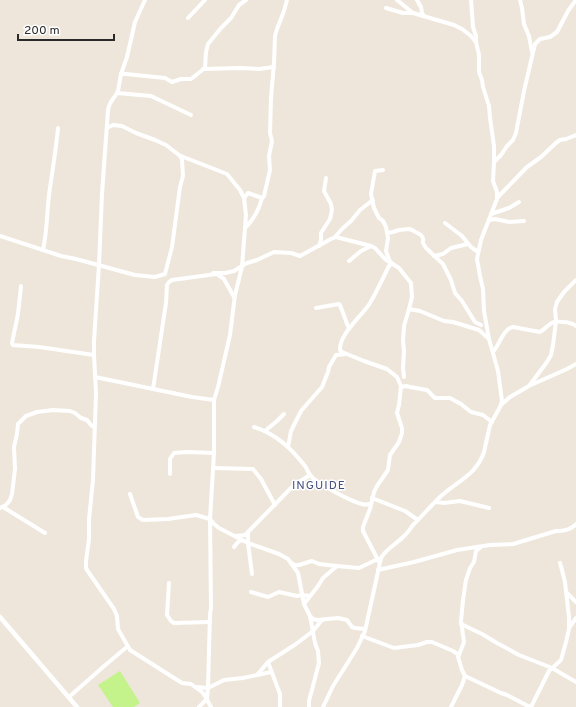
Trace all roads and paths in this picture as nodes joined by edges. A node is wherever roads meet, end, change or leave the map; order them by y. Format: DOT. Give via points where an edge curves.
graph roads {
  1 [pos="145,0"];
  2 [pos="205,0"];
  3 [pos="246,0"];
  4 [pos="287,0"];
  5 [pos="398,0"];
  6 [pos="417,0"];
  7 [pos="471,0"];
  8 [pos="520,0"];
  9 [pos="576,0"];
  10 [pos="386,8"];
  11 [pos="413,13"];
  12 [pos="424,16"];
  13 [pos="188,18"];
  14 [pos="476,42"];
  15 [pos="533,52"];
  16 [pos="274,67"];
  17 [pos="203,69"];
  18 [pos="121,74"];
  19 [pos="117,94"];
  20 [pos="191,115"];
  21 [pos="58,128"];
  22 [pos="107,128"];
  23 [pos="576,136"];
  24 [pos="179,155"];
  25 [pos="494,162"];
  26 [pos="383,170"];
  27 [pos="326,178"];
  28 [pos="240,190"];
  29 [pos="248,193"];
  30 [pos="244,198"];
  31 [pos="262,198"];
  32 [pos="497,199"];
  33 [pos="373,200"];
  34 [pos="519,202"];
  35 [pos="491,214"];
  36 [pos="489,220"];
  37 [pos="524,221"];
  38 [pos="445,223"];
  39 [pos="244,229"];
  40 [pos="387,233"];
  41 [pos="0,236"];
  42 [pos="335,237"];
  43 [pos="468,244"];
  44 [pos="319,246"];
  45 [pos="371,246"];
  46 [pos="44,250"];
  47 [pos="478,252"];
  48 [pos="434,256"];
  49 [pos="349,261"];
  50 [pos="391,262"];
  51 [pos="99,265"];
  52 [pos="242,267"];
  53 [pos="216,274"];
  54 [pos="576,280"];
  55 [pos="21,286"];
  56 [pos="234,298"];
  57 [pos="316,308"];
  58 [pos="409,309"];
  59 [pos="484,315"];
  60 [pos="556,321"];
  61 [pos="482,325"];
  62 [pos="576,326"];
  63 [pos="349,329"];
  64 [pos="475,329"];
  65 [pos="489,339"];
  66 [pos="493,352"];
  67 [pos="349,354"];
  68 [pos="94,355"];
  69 [pos="576,364"];
  70 [pos="95,377"];
  71 [pos="404,377"];
  72 [pos="529,386"];
  73 [pos="401,387"];
  74 [pos="153,389"];
  75 [pos="500,391"];
  76 [pos="510,397"];
  77 [pos="214,400"];
  78 [pos="502,404"];
  79 [pos="284,414"];
  80 [pos="95,415"];
  81 [pos="83,419"];
  82 [pos="492,422"];
  83 [pos="94,427"];
  84 [pos="254,427"];
  85 [pos="265,431"];
  86 [pos="288,447"];
  87 [pos="214,453"];
  88 [pos="213,468"];
  89 [pos="170,474"];
  90 [pos="310,474"];
  91 [pos="130,494"];
  92 [pos="372,498"];
  93 [pos="436,502"];
  94 [pos="371,504"];
  95 [pos="275,505"];
  96 [pos="1,508"];
  97 [pos="489,508"];
  98 [pos="210,519"];
  99 [pos="418,520"];
  100 [pos="576,524"];
  101 [pos="574,529"];
  102 [pos="248,532"];
  103 [pos="45,533"];
  104 [pos="234,535"];
  105 [pos="242,540"];
  106 [pos="248,543"];
  107 [pos="483,546"];
  108 [pos="234,547"];
  109 [pos="378,560"];
  110 [pos="292,562"];
  111 [pos="560,563"];
  112 [pos="337,566"];
  113 [pos="378,570"];
  114 [pos="252,574"];
  115 [pos="169,582"];
  116 [pos="251,592"];
  117 [pos="566,593"];
  118 [pos="302,595"];
  119 [pos="310,596"];
  120 [pos="576,602"];
  121 [pos="304,604"];
  122 [pos="310,616"];
  123 [pos="0,617"];
  124 [pos="576,618"];
  125 [pos="322,620"];
  126 [pos="210,622"];
  127 [pos="461,624"];
  128 [pos="365,629"];
  129 [pos="569,629"];
  130 [pos="313,631"];
  131 [pos="362,636"];
  132 [pos="128,646"];
  133 [pos="458,655"];
  134 [pos="268,662"];
  135 [pos="552,668"];
  136 [pos="271,672"];
  137 [pos="257,675"];
  138 [pos="465,676"];
  139 [pos="576,682"];
  140 [pos="194,687"];
  141 [pos="208,688"];
  142 [pos="69,697"];
  143 [pos="207,699"];
  144 [pos="77,707"];
  145 [pos="199,707"];
  146 [pos="211,707"];
  147 [pos="280,707"];
  148 [pos="309,707"];
  149 [pos="323,707"];
  150 [pos="451,707"];
  151 [pos="530,707"];
  1 -- 18 [label="street" via="135,22"];
  2 -- 13 [label="street"];
  3 -- 17 [label="street" via="209,43"];
  4 -- 16 [label="street" via="275,36"];
  5 -- 11 [label="street"];
  6 -- 12 [label="street"];
  7 -- 14 [label="street"];
  8 -- 15 [label="street"];
  9 -- 15 [label="street" via="568,10 558,32 536,42"];
  10 -- 11 [label="street"];
  11 -- 12 [label="street"];
  12 -- 14 [label="street" via="454,25"];
  14 -- 25 [label="street" via="482,88 489,106"];
  15 -- 25 [label="street" via="516,132 513,140"];
  16 -- 17 [label="street"];
  16 -- 31 [label="street" via="270,170"];
  17 -- 18 [label="street" via="191,78 172,82 165,78"];
  18 -- 19 [label="street"];
  19 -- 20 [label="street" via="154,97"];
  19 -- 22 [label="street" via="109,104"];
  21 -- 46 [label="street"];
  22 -- 24 [label="street" via="113,125 122,126 166,145"];
  22 -- 51 [label="street"];
  23 -- 32 [label="street" via="557,142 527,167"];
  24 -- 28 [label="street" via="227,174"];
  24 -- 51 [label="street" via="182,158 183,176 172,247 165,274 154,277 140,276"];
  25 -- 32 [label="street" via="493,181"];
  26 -- 33 [label="street" via="374,172 371,191"];
  27 -- 44 [label="street" via="324,191 332,210 330,219 321,233"];
  28 -- 29 [label="street"];
  28 -- 30 [label="street"];
  29 -- 30 [label="street"];
  29 -- 31 [label="street"];
  30 -- 39 [label="street"];
  31 -- 39 [label="street" via="252,221"];
  32 -- 35 [label="street"];
  33 -- 40 [label="street" via="374,208 384,222"];
  33 -- 42 [label="street"];
  34 -- 35 [label="street"];
  35 -- 36 [label="street"];
  36 -- 37 [label="street"];
  36 -- 47 [label="street"];
  38 -- 43 [label="street"];
  39 -- 52 [label="street"];
  40 -- 48 [label="street" via="412,230 422,237 424,246"];
  40 -- 50 [label="street" via="386,250"];
  41 -- 46 [label="street"];
  42 -- 44 [label="street"];
  42 -- 45 [label="street"];
  43 -- 47 [label="street"];
  43 -- 48 [label="street"];
  44 -- 52 [label="street" via="300,256 272,252"];
  45 -- 49 [label="street"];
  45 -- 50 [label="street"];
  46 -- 51 [label="street"];
  47 -- 59 [label="street"];
  48 -- 61 [label="street" via="443,264 454,291 472,318"];
  50 -- 58 [label="street" via="412,284"];
  50 -- 63 [label="street" via="370,302"];
  51 -- 68 [label="street"];
  52 -- 53 [label="street" via="225,273 213,273"];
  52 -- 56 [label="street"];
  53 -- 56 [label="street" via="224,279"];
  53 -- 74 [label="street" via="172,280 167,285"];
  54 -- 60 [label="street" via="557,302"];
  55 -- 68 [label="street" via="13,344"];
  56 -- 77 [label="street" via="230,335"];
  57 -- 63 [label="street" via="339,304"];
  58 -- 64 [label="street"];
  58 -- 71 [label="street" via="404,326"];
  59 -- 61 [label="street"];
  59 -- 65 [label="street"];
  60 -- 62 [label="street"];
  60 -- 66 [label="street" via="540,332 513,327 508,329"];
  60 -- 72 [label="street" via="549,359"];
  61 -- 64 [label="street"];
  63 -- 67 [label="street" via="339,348 340,351"];
  64 -- 65 [label="street"];
  65 -- 66 [label="street"];
  66 -- 75 [label="street"];
  67 -- 73 [label="street" via="387,370 397,377"];
  67 -- 86 [label="street" via="336,355 322,387 302,411 291,431"];
  68 -- 70 [label="street"];
  69 -- 72 [label="street"];
  70 -- 74 [label="street"];
  70 -- 80 [label="street"];
  72 -- 76 [label="street"];
  73 -- 82 [label="street" via="427,390 435,398 450,398 471,412 483,414"];
  73 -- 92 [label="street" via="397,413 402,433 390,455 388,470"];
  74 -- 77 [label="street"];
  75 -- 76 [label="street"];
  75 -- 78 [label="street"];
  76 -- 78 [label="street"];
  77 -- 87 [label="street"];
  78 -- 82 [label="street"];
  79 -- 85 [label="street"];
  80 -- 81 [label="street"];
  80 -- 83 [label="street"];
  81 -- 83 [label="street"];
  81 -- 96 [label="street" via="70,411 53,410 37,412 20,421 14,447 12,494 8,503"];
  82 -- 93 [label="street" via="479,462 466,478 450,488"];
  83 -- 132 [label="street" via="93,480 86,567 116,613 118,630"];
  84 -- 85 [label="street"];
  85 -- 86 [label="street"];
  86 -- 90 [label="street"];
  87 -- 88 [label="street"];
  87 -- 89 [label="street" via="174,453 170,459"];
  88 -- 95 [label="street" via="253,469"];
  88 -- 98 [label="street"];
  90 -- 94 [label="street" via="327,488 355,502"];
  90 -- 95 [label="street" via="293,486"];
  91 -- 98 [label="street" via="138,517 143,520 196,515"];
  92 -- 94 [label="street"];
  92 -- 99 [label="street" via="405,511"];
  93 -- 97 [label="street" via="460,501"];
  93 -- 99 [label="street"];
  94 -- 109 [label="street" via="363,530"];
  95 -- 102 [label="street"];
  96 -- 103 [label="street"];
  98 -- 104 [label="street" via="219,528"];
  98 -- 126 [label="street"];
  99 -- 109 [label="street"];
  100 -- 101 [label="street"];
  101 -- 107 [label="street" via="556,531 513,544"];
  102 -- 104 [label="street" via="242,536"];
  102 -- 106 [label="street"];
  104 -- 105 [label="street"];
  105 -- 106 [label="street"];
  105 -- 108 [label="street"];
  106 -- 110 [label="street" via="279,554"];
  106 -- 114 [label="street"];
  107 -- 113 [label="street"];
  107 -- 127 [label="street" via="476,551 466,580"];
  109 -- 112 [label="street" via="359,568"];
  109 -- 113 [label="street"];
  110 -- 112 [label="street" via="299,565 312,561"];
  110 -- 118 [label="street" via="298,574"];
  111 -- 117 [label="street"];
  112 -- 119 [label="street" via="323,578"];
  113 -- 128 [label="street"];
  115 -- 126 [label="street" via="167,614 171,621"];
  116 -- 118 [label="street" via="266,597 279,592"];
  117 -- 120 [label="street"];
  117 -- 129 [label="street"];
  118 -- 119 [label="street"];
  118 -- 121 [label="street"];
  119 -- 121 [label="street"];
  121 -- 122 [label="street"];
  122 -- 125 [label="street"];
  122 -- 130 [label="street"];
  123 -- 142 [label="street"];
  124 -- 129 [label="street"];
  125 -- 128 [label="street" via="338,618 347,620 355,628"];
  125 -- 130 [label="street"];
  126 -- 141 [label="street"];
  127 -- 133 [label="street" via="464,642"];
  127 -- 135 [label="street" via="519,655"];
  128 -- 131 [label="street"];
  129 -- 135 [label="street" via="561,660"];
  130 -- 134 [label="street"];
  130 -- 148 [label="street" via="319,663"];
  131 -- 133 [label="street" via="394,648 432,642"];
  131 -- 149 [label="street"];
  132 -- 140 [label="street" via="131,651 182,683 189,683"];
  132 -- 142 [label="street"];
  133 -- 138 [label="street"];
  134 -- 136 [label="street"];
  134 -- 137 [label="street"];
  135 -- 139 [label="street"];
  135 -- 151 [label="street"];
  136 -- 137 [label="street"];
  136 -- 147 [label="street" via="280,694"];
  137 -- 141 [label="street" via="224,680"];
  138 -- 150 [label="street"];
  138 -- 151 [label="street"];
  140 -- 141 [label="street"];
  140 -- 143 [label="street"];
  141 -- 143 [label="street"];
  142 -- 144 [label="street"];
  143 -- 145 [label="street"];
  143 -- 146 [label="street"];
}
